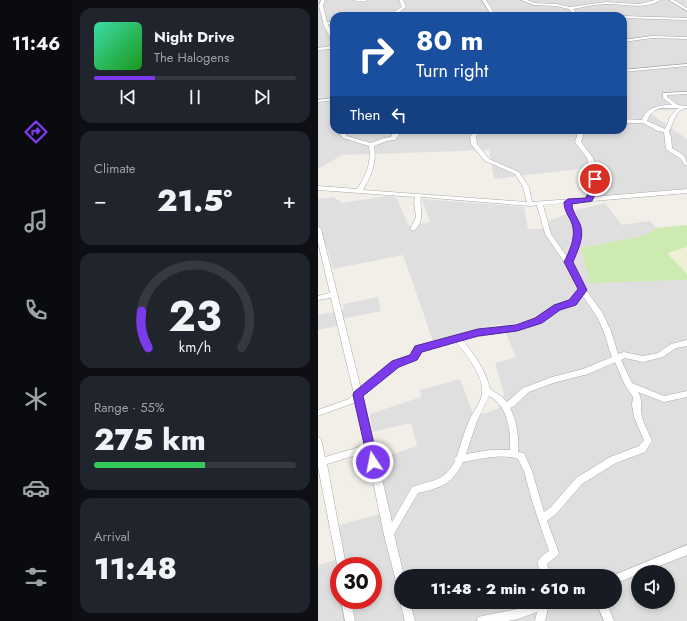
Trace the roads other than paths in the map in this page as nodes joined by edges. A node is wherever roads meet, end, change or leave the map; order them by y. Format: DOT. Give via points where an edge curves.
graph roads {
  1 [pos="323,0"];
  2 [pos="356,0"];
  3 [pos="366,0"];
  4 [pos="401,0"];
  5 [pos="484,0"];
  6 [pos="523,0"];
  7 [pos="659,0"];
  8 [pos="671,0"];
  9 [pos="319,6"];
  10 [pos="570,8"];
  11 [pos="687,10"];
  12 [pos="396,12"];
  13 [pos="492,12"];
  14 [pos="574,12"];
  15 [pos="627,18"];
  16 [pos="687,19"];
  17 [pos="330,22"];
  18 [pos="326,23"];
  19 [pos="330,33"];
  20 [pos="687,38"];
  21 [pos="627,40"];
  22 [pos="330,48"];
  23 [pos="318,49"];
  24 [pos="687,65"];
  25 [pos="627,71"];
  26 [pos="687,93"];
  27 [pos="330,100"];
  28 [pos="318,101"];
  29 [pos="676,106"];
  30 [pos="685,107"];
  31 [pos="627,121"];
  32 [pos="644,122"];
  33 [pos="666,131"];
  34 [pos="343,134"];
  35 [pos="396,134"];
  36 [pos="475,134"];
  37 [pos="581,134"];
  38 [pos="371,145"];
  39 [pos="687,164"];
  40 [pos="318,188"];
  41 [pos="359,191"];
  42 [pos="687,191"];
  43 [pos="418,196"];
  44 [pos="590,200"];
  45 [pos="568,202"];
  46 [pos="530,204"];
  47 [pos="540,204"];
  48 [pos="318,229"];
  49 [pos="413,229"];
  50 [pos="568,262"];
  51 [pos="582,290"];
  52 [pos="333,295"];
  53 [pos="318,298"];
  54 [pos="458,339"];
  55 [pos="687,343"];
  56 [pos="617,359"];
  57 [pos="629,385"];
  58 [pos="486,390"];
  59 [pos="687,394"];
  60 [pos="358,395"];
  61 [pos="505,407"];
  62 [pos="318,413"];
  63 [pos="318,441"];
  64 [pos="369,448"];
  65 [pos="514,453"];
  66 [pos="458,460"];
  67 [pos="320,462"];
  68 [pos="543,519"];
  69 [pos="389,535"];
  70 [pos="687,550"];
  71 [pos="338,557"];
  72 [pos="397,569"];
  73 [pos="544,569"];
  74 [pos="622,577"];
  75 [pos="348,609"];
  76 [pos="407,609"];
  77 [pos="531,609"];
  78 [pos="545,609"];
  79 [pos="350,621"];
  80 [pos="410,621"];
  81 [pos="482,621"];
  82 [pos="540,621"];
  1 -- 9 [label="street"];
  2 -- 3 [label="street"];
  4 -- 12 [label="street" via="404,7"];
  5 -- 13 [label="street"];
  6 -- 10 [label="street" via="534,4"];
  7 -- 10 [label="street" via="651,4 606,2"];
  8 -- 11 [label="street"];
  9 -- 18 [label="street"];
  10 -- 14 [label="street"];
  15 -- 16 [label="street"];
  17 -- 18 [label="street"];
  18 -- 19 [label="street"];
  20 -- 21 [label="street" via="652,37"];
  22 -- 23 [label="street"];
  24 -- 25 [label="street"];
  26 -- 29 [label="street" via="666,94 665,97"];
  27 -- 28 [label="street"];
  29 -- 30 [label="street"];
  29 -- 32 [label="street" via="665,106 648,112"];
  30 -- 33 [label="street" via="678,110 670,119 670,126"];
  31 -- 32 [label="street"];
  32 -- 33 [label="street"];
  33 -- 39 [label="street" via="669,149 683,158"];
  34 -- 38 [label="street" via="345,137"];
  35 -- 38 [label="street" via="394,139 386,139"];
  36 -- 46 [label="street" via="473,136 474,144 489,162 517,172 526,188"];
  37 -- 44 [label="street" via="578,142 589,155 595,179 591,183"];
  38 -- 41 [label="street" via="372,162"];
  40 -- 41 [label="street"];
  41 -- 43 [label="street"];
  42 -- 44 [label="street"];
  43 -- 46 [label="street"];
  43 -- 49 [label="street" via="419,217"];
  44 -- 45 [label="street"];
  45 -- 47 [label="street"];
  45 -- 50 [label="street" via="568,210 577,228 575,245"];
  46 -- 47 [label="street"];
  47 -- 50 [label="street" via="548,234"];
  48 -- 52 [label="street"];
  50 -- 51 [label="street"];
  51 -- 54 [label="street" via="573,302 538,320 517,328 478,333"];
  51 -- 56 [label="street" via="598,312"];
  52 -- 53 [label="street"];
  52 -- 60 [label="street"];
  54 -- 58 [label="street" via="482,376"];
  54 -- 60 [label="street" via="419,349 414,357 395,364"];
  55 -- 56 [label="street" via="674,346 660,355 643,359 624,355"];
  56 -- 57 [label="street"];
  56 -- 61 [label="street" via="526,390"];
  57 -- 59 [label="street" via="664,398"];
  57 -- 68 [label="street" via="637,397 638,417 648,441 642,449 613,460 579,481"];
  58 -- 61 [label="street" via="498,397"];
  58 -- 66 [label="street"];
  60 -- 62 [label="street" via="352,401"];
  60 -- 64 [label="street"];
  61 -- 65 [label="street" via="514,431"];
  63 -- 67 [label="street"];
  64 -- 67 [label="street"];
  64 -- 69 [label="street"];
  65 -- 66 [label="street"];
  65 -- 68 [label="street" via="522,456"];
  66 -- 69 [label="street" via="452,474 439,484 415,490"];
  67 -- 71 [label="street"];
  68 -- 73 [label="street" via="554,553 542,562"];
  69 -- 72 [label="street"];
  70 -- 74 [label="street"];
  75 -- 79 [label="street"];
  76 -- 80 [label="street"];
  77 -- 81 [label="street"];
  78 -- 82 [label="street"];
}
